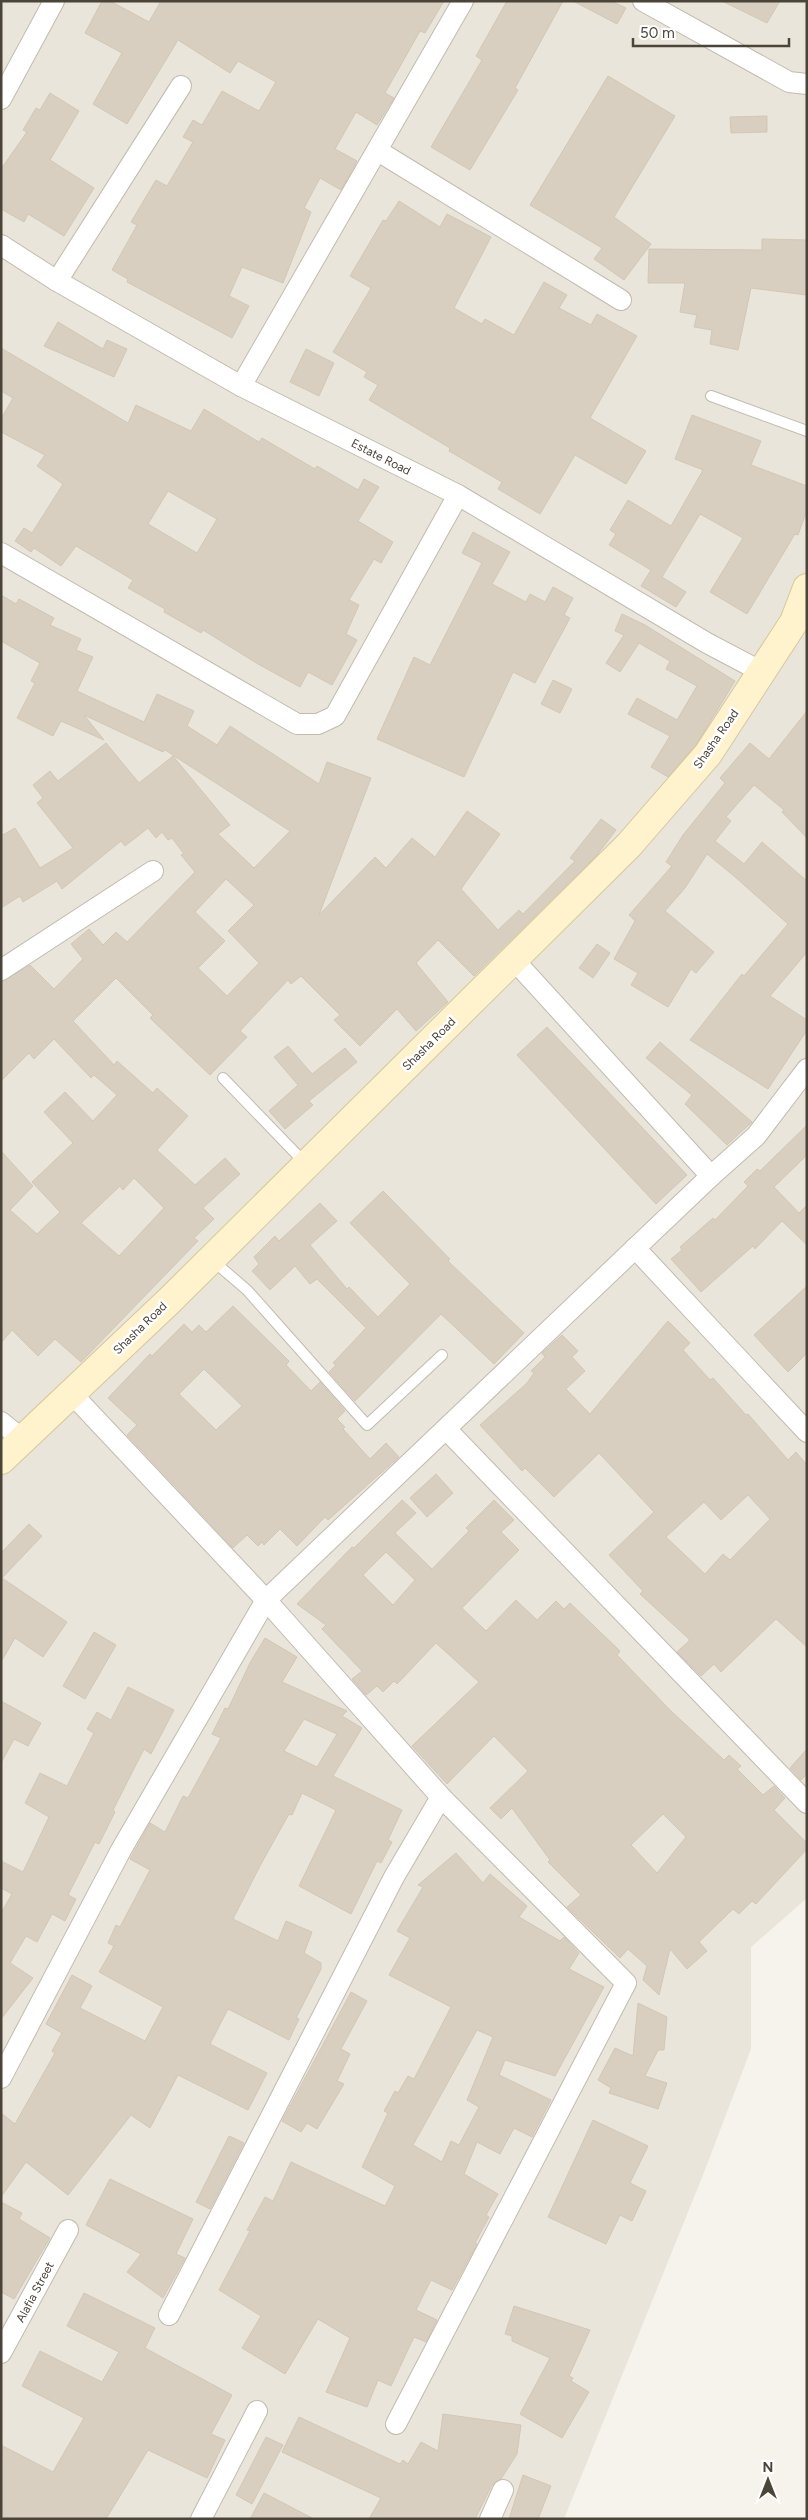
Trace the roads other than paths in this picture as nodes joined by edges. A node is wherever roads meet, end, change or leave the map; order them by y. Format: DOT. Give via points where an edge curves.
graph roads {
  1 [pos="54,1"];
  2 [pos="463,1"];
  3 [pos="643,1"];
  4 [pos="807,84"];
  5 [pos="181,86"];
  6 [pos="1,99"];
  7 [pos="378,151"];
  8 [pos="1,245"];
  9 [pos="57,281"];
  10 [pos="621,300"];
  11 [pos="241,386"];
  12 [pos="710,396"];
  13 [pos="807,431"];
  14 [pos="458,495"];
  15 [pos="1,553"];
  16 [pos="807,588"];
  17 [pos="800,625"];
  18 [pos="760,671"];
  19 [pos="153,871"];
  20 [pos="514,960"];
  21 [pos="1,970"];
  22 [pos="806,1074"];
  23 [pos="223,1078"];
  24 [pos="306,1164"];
  25 [pos="710,1176"];
  26 [pos="635,1248"];
  27 [pos="211,1260"];
  28 [pos="442,1355"];
  29 [pos="72,1394"];
  30 [pos="1,1422"];
  31 [pos="446,1429"];
  32 [pos="807,1432"];
  33 [pos="22,1439"];
  34 [pos="1,1460"];
  35 [pos="266,1600"];
  36 [pos="441,1797"];
  37 [pos="807,1803"];
  38 [pos="1,2078"];
  39 [pos="68,2230"];
  40 [pos="169,2315"];
  41 [pos="1,2353"];
  42 [pos="257,2411"];
  43 [pos="396,2424"];
  44 [pos="503,2490"];
  45 [pos="201,2519"];
  46 [pos="490,2519"];
  1 -- 6 [label="street"];
  2 -- 7 [label="street"];
  3 -- 4 [label="street" via="789,82"];
  5 -- 9 [label="street"];
  7 -- 10 [label="street"];
  7 -- 11 [label="street"];
  8 -- 9 [label="street, Estate Road"];
  9 -- 11 [label="street, Estate Road"];
  11 -- 14 [label="street, Estate Road"];
  12 -- 13 [label="lane"];
  14 -- 15 [label="street" via="335,716 318,724 297,724"];
  14 -- 18 [label="street, Estate Road"];
  16 -- 17 [label="street, Shasha Road"];
  17 -- 18 [label="street, Shasha Road"];
  18 -- 20 [label="street, Shasha Road" via="708,754 629,845"];
  19 -- 21 [label="street"];
  20 -- 24 [label="street, Shasha Road"];
  20 -- 25 [label="street"];
  22 -- 25 [label="street" via="756,1136"];
  23 -- 24 [label="lane"];
  24 -- 27 [label="street, Shasha Road"];
  25 -- 26 [label="street"];
  26 -- 31 [label="street"];
  26 -- 32 [label="street"];
  27 -- 28 [label="lane" via="247,1290 367,1425"];
  27 -- 29 [label="street, Shasha Road"];
  29 -- 33 [label="street, Shasha Road"];
  29 -- 35 [label="street"];
  30 -- 33 [label="street"];
  31 -- 35 [label="street"];
  31 -- 37 [label="street"];
  33 -- 34 [label="street, Shasha Road"];
  35 -- 36 [label="street"];
  35 -- 38 [label="street" via="121,1850"];
  36 -- 40 [label="street" via="394,1877"];
  36 -- 43 [label="street" via="626,1983"];
  39 -- 41 [label="street, Alafia Street"];
  42 -- 45 [label="street"];
  44 -- 46 [label="street"];
}
